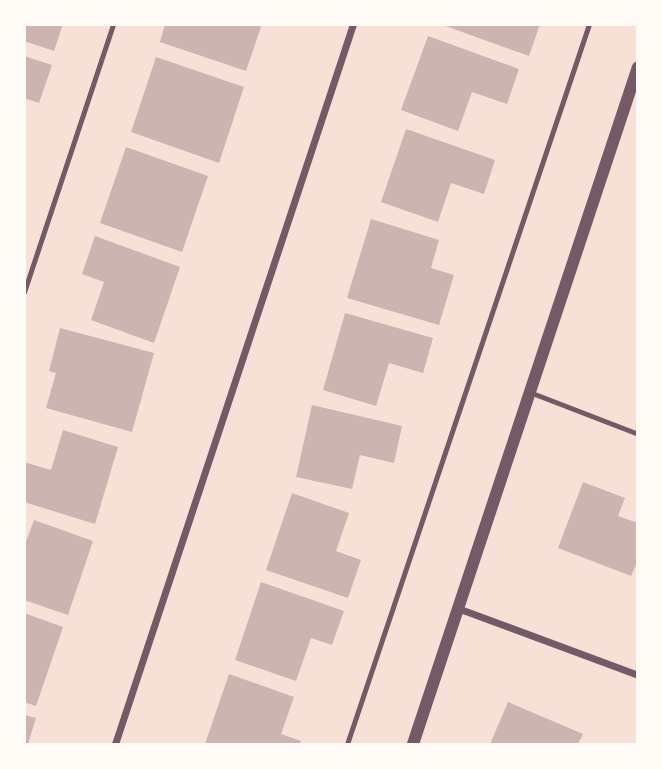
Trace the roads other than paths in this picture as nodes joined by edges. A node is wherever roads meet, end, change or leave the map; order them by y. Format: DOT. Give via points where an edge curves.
graph roads {
  1 [pos="113,24"];
  2 [pos="353,24"];
  3 [pos="589,24"];
  4 [pos="638,67"];
  5 [pos="24,292"];
  6 [pos="529,392"];
  7 [pos="638,434"];
  8 [pos="460,609"];
  9 [pos="638,675"];
  10 [pos="115,744"];
  11 [pos="347,744"];
  12 [pos="413,744"];
  1 -- 5 [label="lane"];
  2 -- 10 [label="street"];
  3 -- 11 [label="lane"];
  4 -- 6 [label="street"];
  6 -- 7 [label="lane"];
  6 -- 8 [label="street"];
  8 -- 9 [label="street"];
  8 -- 12 [label="street"];
}
